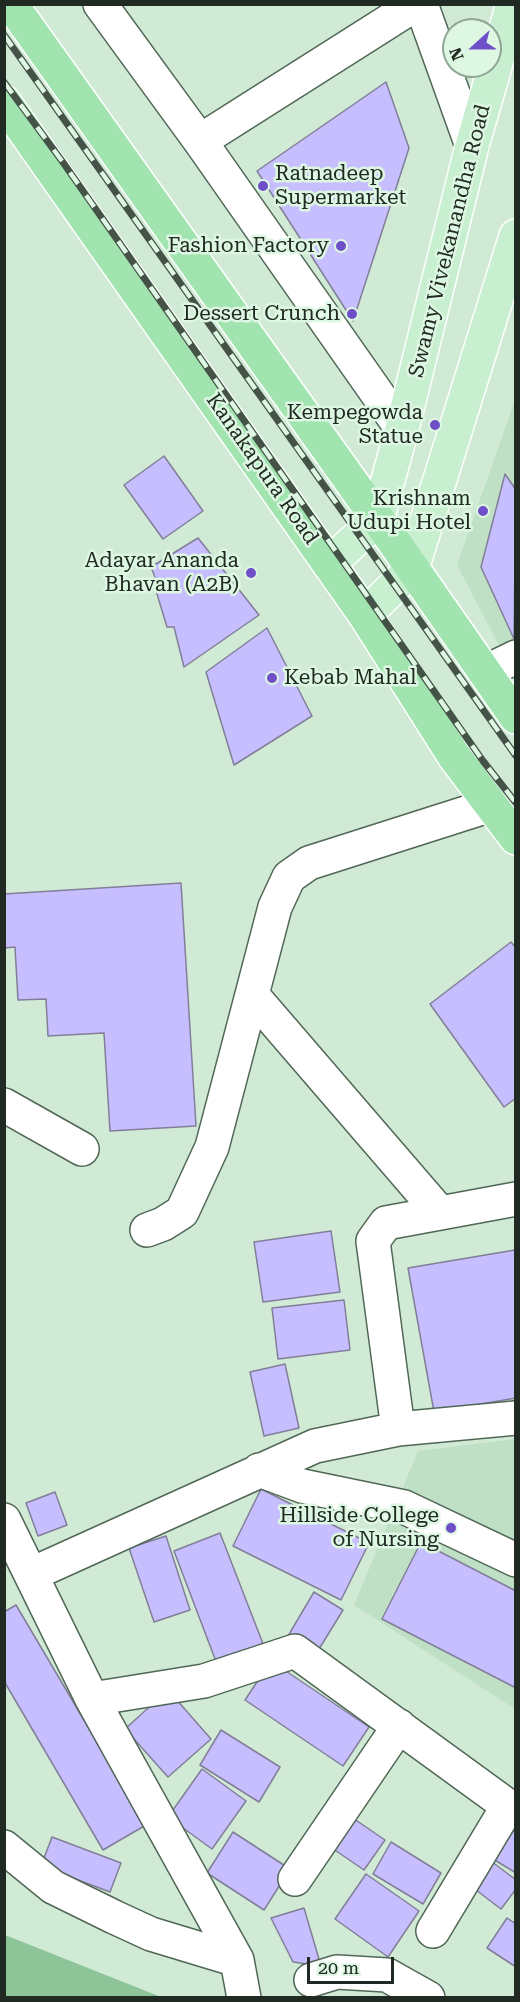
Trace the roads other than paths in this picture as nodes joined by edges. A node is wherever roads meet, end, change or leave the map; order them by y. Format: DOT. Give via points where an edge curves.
graph roads {
  1 [pos="10,4"];
  2 [pos="100,4"];
  3 [pos="416,4"];
  4 [pos="421,4"];
  5 [pos="513,4"];
  6 [pos="4,102"];
  7 [pos="200,141"];
  8 [pos="472,146"];
  9 [pos="516,236"];
  10 [pos="402,429"];
  11 [pos="377,520"];
  12 [pos="329,564"];
  13 [pos="412,569"];
  14 [pos="365,615"];
  15 [pos="516,657"];
  16 [pos="485,672"];
  17 [pos="516,717"];
  18 [pos="491,805"];
  19 [pos="516,838"];
  20 [pos="253,996"];
  21 [pos="4,1105"];
  22 [pos="82,1149"];
  23 [pos="516,1198"];
  24 [pos="440,1213"];
  25 [pos="147,1230"];
  26 [pos="516,1418"];
  27 [pos="398,1429"];
  28 [pos="259,1470"];
  29 [pos="4,1520"];
  30 [pos="516,1560"];
  31 [pos="32,1574"];
  32 [pos="92,1699"];
  33 [pos="399,1726"];
  34 [pos="512,1808"];
  35 [pos="4,1847"];
  36 [pos="295,1879"];
  37 [pos="433,1931"];
  38 [pos="237,1960"];
  39 [pos="311,1980"];
  40 [pos="244,1998"];
  41 [pos="428,1998"];
  1 -- 11 [label="highway"];
  2 -- 7 [label="street"];
  3 -- 7 [label="street"];
  4 -- 8 [label="street"];
  5 -- 8 [label="main road, Swamy Vivekanandha Road"];
  6 -- 12 [label="highway, Kanakapura Road"];
  7 -- 10 [label="street"];
  8 -- 10 [label="main road, Swamy Vivekanandha Road"];
  9 -- 13 [label="main road"];
  10 -- 11 [label="main road, Swamy Vivekanandha Road"];
  11 -- 12 [label="main road"];
  11 -- 13 [label="highway"];
  12 -- 14 [label="highway, Kanakapura Road"];
  13 -- 14 [label="main road"];
  13 -- 16 [label="highway"];
  14 -- 18 [label="highway, Kanakapura Road" via="454,756"];
  15 -- 16 [label="street"];
  16 -- 17 [label="highway"];
  18 -- 19 [label="highway, Kanakapura Road"];
  18 -- 20 [label="street" via="309,863 289,877 275,907"];
  20 -- 24 [label="street"];
  20 -- 25 [label="street" via="212,1147 182,1212"];
  21 -- 22 [label="street"];
  23 -- 24 [label="street"];
  24 -- 27 [label="street" via="386,1222 374,1241"];
  26 -- 27 [label="street"];
  27 -- 28 [label="street" via="315,1446"];
  28 -- 30 [label="street" via="302,1486 404,1507"];
  28 -- 31 [label="street"];
  29 -- 31 [label="street"];
  31 -- 32 [label="street"];
  32 -- 33 [label="street" via="204,1681 295,1651"];
  32 -- 38 [label="street"];
  33 -- 34 [label="street"];
  33 -- 36 [label="street"];
  34 -- 37 [label="street"];
  35 -- 38 [label="street" via="53,1887 151,1934"];
  38 -- 40 [label="street"];
  39 -- 41 [label="street" via="337,1972 387,1975"];
}
